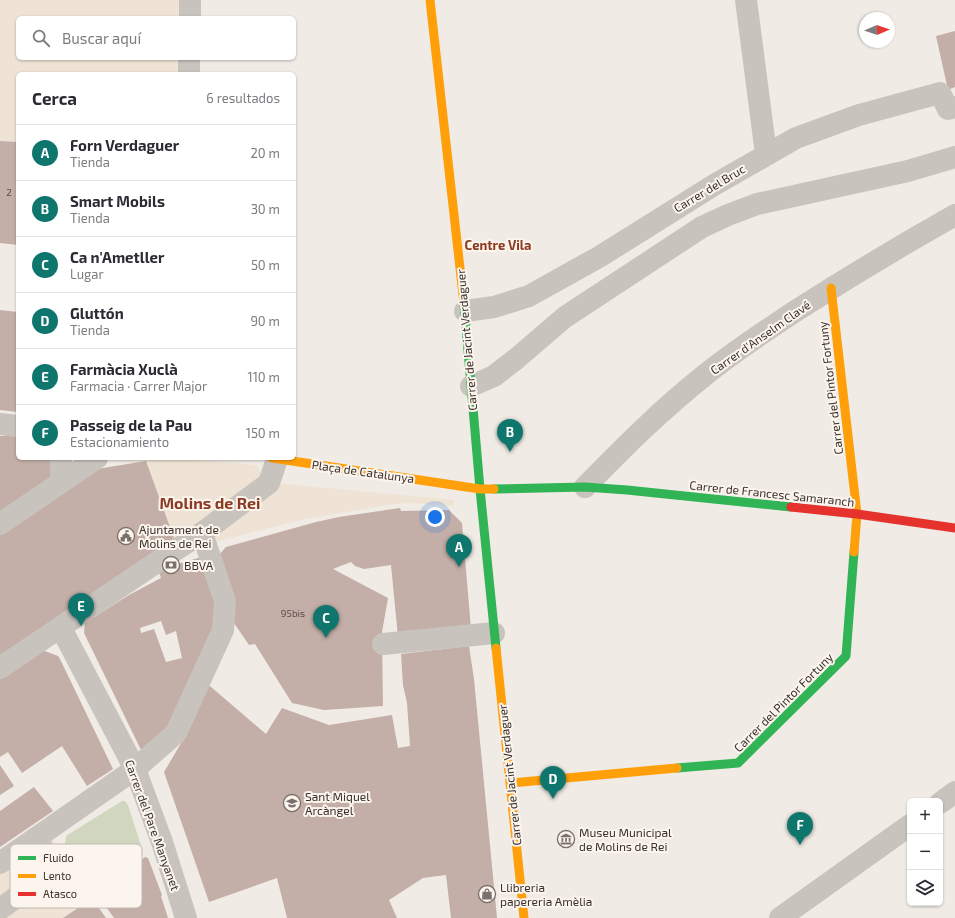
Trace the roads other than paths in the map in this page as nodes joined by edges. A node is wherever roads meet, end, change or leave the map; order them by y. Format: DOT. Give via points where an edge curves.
graph roads {
  1 [pos="190,0"];
  2 [pos="430,0"];
  3 [pos="746,0"];
  4 [pos="190,16"];
  5 [pos="189,60"];
  6 [pos="189,72"];
  7 [pos="947,100"];
  8 [pos="766,154"];
  9 [pos="955,157"];
  10 [pos="955,215"];
  11 [pos="831,288"];
  12 [pos="465,311"];
  13 [pos="516,359"];
  14 [pos="497,383"];
  15 [pos="471,386"];
  16 [pos="0,424"];
  17 [pos="16,426"];
  18 [pos="61,460"];
  19 [pos="84,460"];
  20 [pos="94,460"];
  21 [pos="274,460"];
  22 [pos="287,460"];
  23 [pos="585,487"];
  24 [pos="480,489"];
  25 [pos="857,514"];
  26 [pos="0,524"];
  27 [pos="955,528"];
  28 [pos="202,533"];
  29 [pos="61,628"];
  30 [pos="494,633"];
  31 [pos="383,644"];
  32 [pos="0,668"];
  33 [pos="135,769"];
  34 [pos="511,783"];
  35 [pos="955,792"];
  36 [pos="943,801"];
  37 [pos="907,827"];
  38 [pos="36,838"];
  39 [pos="27,844"];
  40 [pos="40,844"];
  41 [pos="10,856"];
  42 [pos="0,863"];
  43 [pos="10,902"];
  44 [pos="0,909"];
  45 [pos="186,918"];
  46 [pos="524,918"];
  47 [pos="780,918"];
  1 -- 4 [label="street"];
  2 -- 12 [label="street, Carrer de Jacint Verdaguer"];
  3 -- 8 [label="street"];
  5 -- 6 [label="street"];
  7 -- 8 [label="street, Carrer del Bruc" via="858,115 796,138"];
  8 -- 12 [label="street, Carrer del Bruc" via="599,257 529,296 494,307"];
  9 -- 13 [label="street" via="908,171 757,204 728,215 702,228 565,316"];
  10 -- 11 [label="street, Carrer d'Anselm Clavé"];
  11 -- 23 [label="street, Carrer d'Anselm Clavé" via="745,344 705,375 664,409"];
  11 -- 25 [label="street, Carrer del Pintor Fortuny"];
  12 -- 15 [label="street, Carrer de Jacint Verdaguer"];
  13 -- 14 [label="street" via="514,372"];
  13 -- 15 [label="street" via="494,376"];
  15 -- 24 [label="street, Carrer de Jacint Verdaguer"];
  16 -- 17 [label="street"];
  18 -- 19 [label="street" via="61,476"];
  20 -- 26 [label="street"];
  21 -- 28 [label="street, Plaça de Catalunya" via="269,483"];
  22 -- 24 [label="street, Plaça de Catalunya"];
  23 -- 24 [label="street, Plaça de Catalunya"];
  23 -- 25 [label="street, Carrer de Francesc Samaranch"];
  24 -- 30 [label="street, Carrer de Jacint Verdaguer"];
  25 -- 27 [label="street, Carrer de Francesc Samaranch"];
  25 -- 34 [label="street, Carrer del Pintor Fortuny" via="846,656 738,764"];
  28 -- 29 [label="street, Plaça de Catalunya"];
  28 -- 33 [label="street" via="225,601 223,630 176,733"];
  29 -- 32 [label="street, Plaça de Catalunya"];
  29 -- 33 [label="street, Carrer del Pare Manyanet"];
  30 -- 31 [label="street"];
  30 -- 34 [label="street, Carrer de Jacint Verdaguer"];
  33 -- 38 [label="street"];
  33 -- 45 [label="street, Carrer del Pare Manyanet"];
  34 -- 46 [label="street, Carrer de Jacint Verdaguer"];
  35 -- 36 [label="street"];
  37 -- 47 [label="street"];
  38 -- 39 [label="street"];
  38 -- 40 [label="street"];
  41 -- 42 [label="street"];
  43 -- 44 [label="street"];
}
